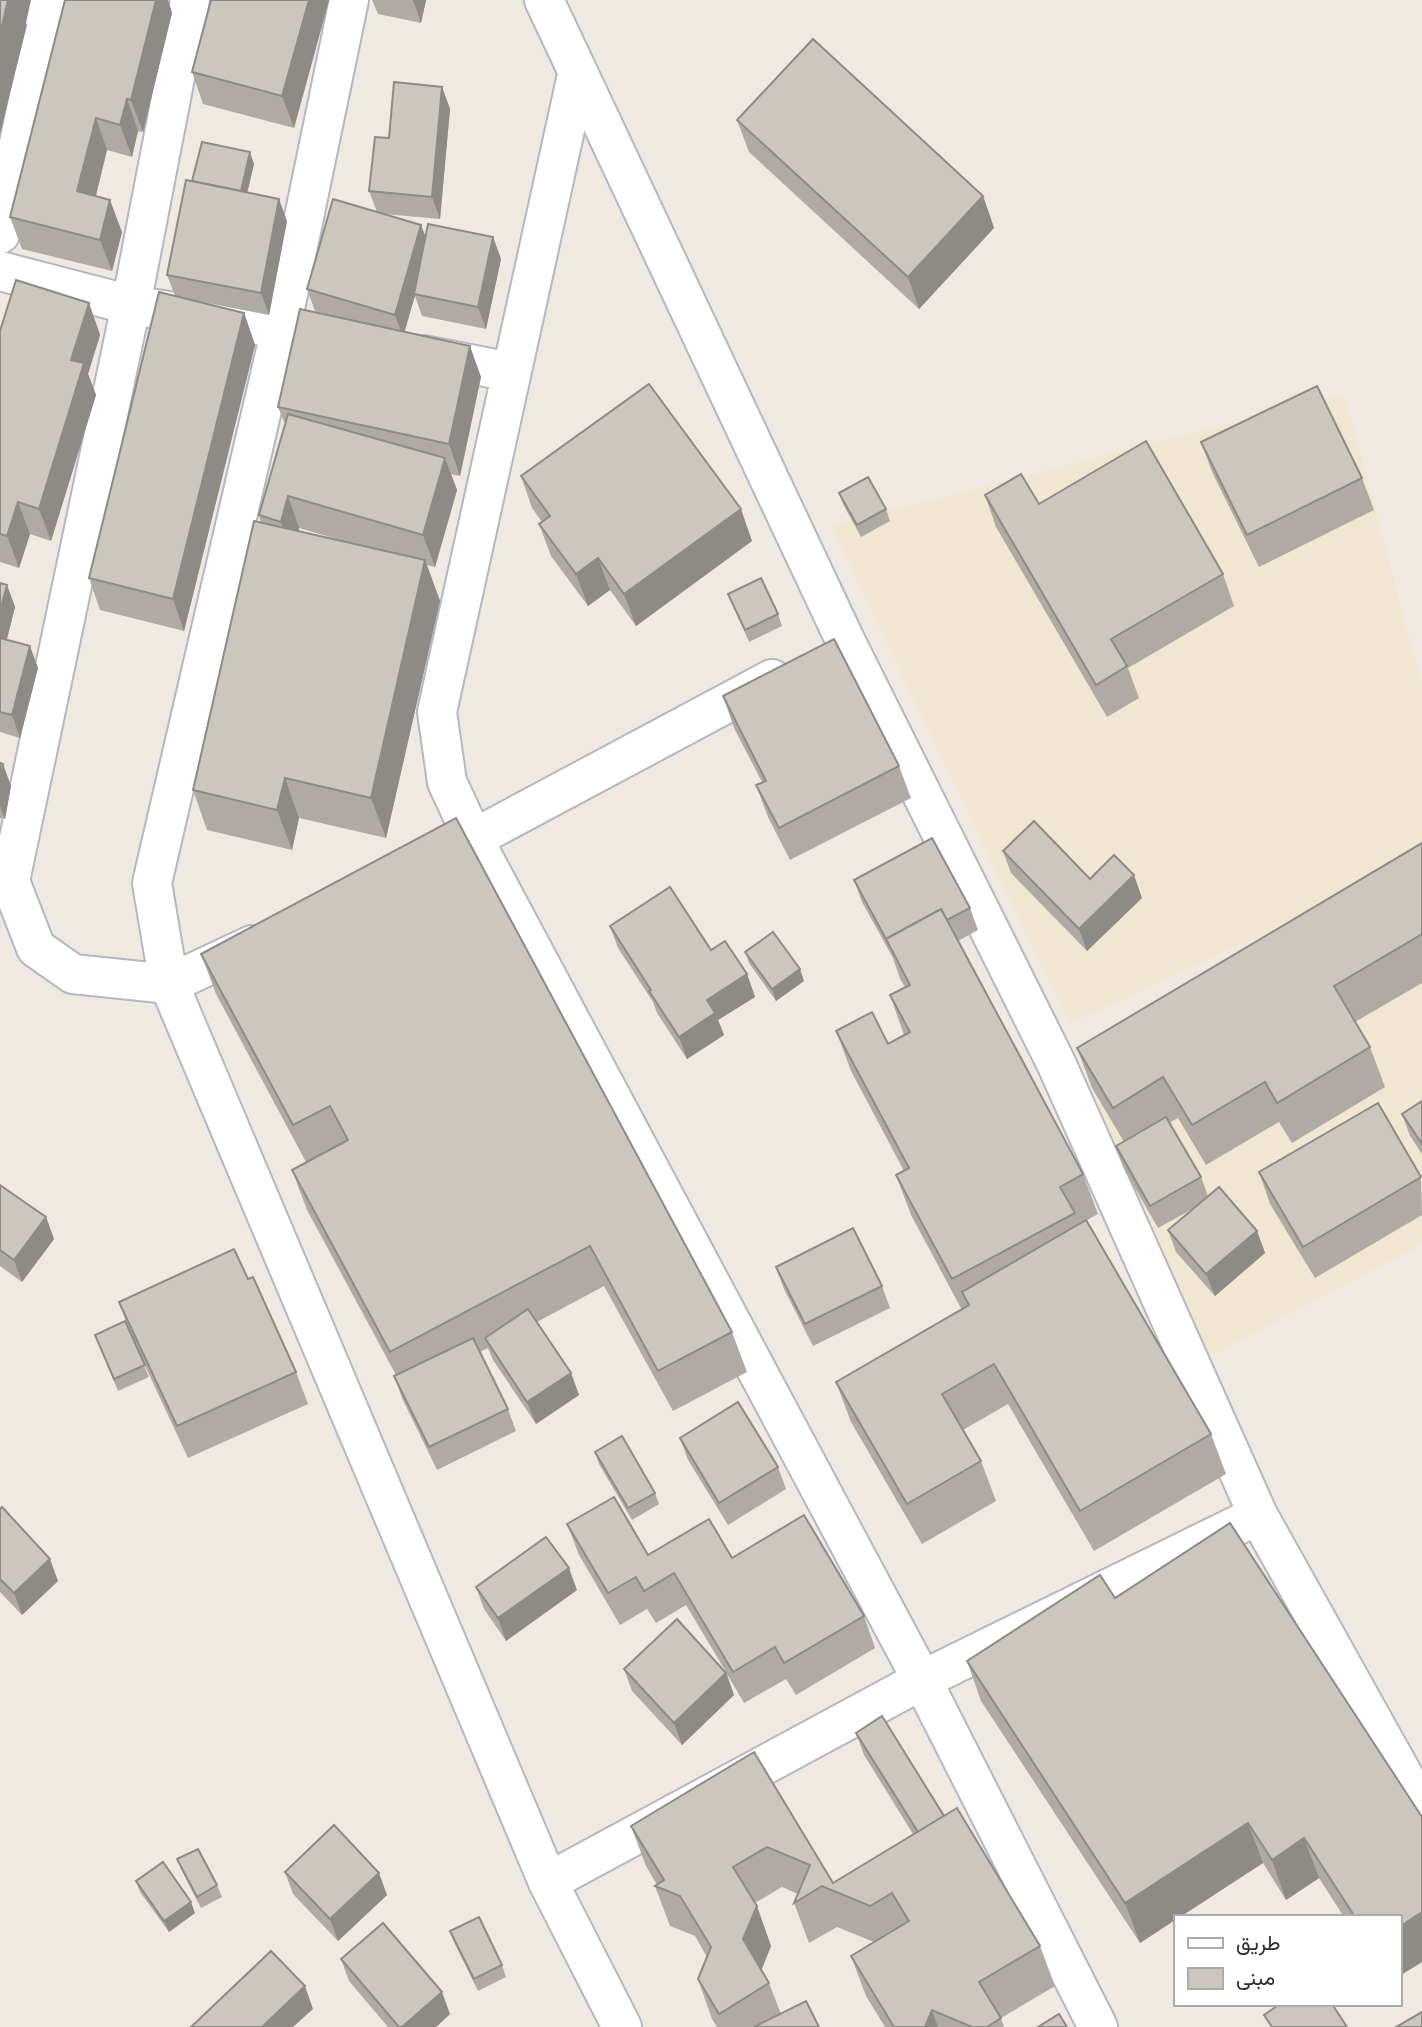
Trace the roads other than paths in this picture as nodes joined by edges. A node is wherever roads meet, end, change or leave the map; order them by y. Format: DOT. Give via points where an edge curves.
graph roads {
  1 [pos="49,0"];
  2 [pos="190,0"];
  3 [pos="349,0"];
  4 [pos="544,0"];
  5 [pos="577,75"];
  6 [pos="0,234"];
  7 [pos="0,271"];
  8 [pos="131,305"];
  9 [pos="281,328"];
  10 [pos="335,339"];
  11 [pos="389,349"];
  12 [pos="511,372"];
  13 [pos="845,639"];
  14 [pos="474,840"];
  15 [pos="425,863"];
  16 [pos="5,884"];
  17 [pos="279,932"];
  18 [pos="169,984"];
  19 [pos="1258,1515"];
  20 [pos="922,1680"];
  21 [pos="1422,1809"];
  22 [pos="548,1882"];
  23 [pos="622,2027"];
  24 [pos="1098,2027"];
  1 -- 6 [label="street"];
  2 -- 8 [label="street"];
  3 -- 9 [label="street"];
  4 -- 5 [label="street"];
  5 -- 12 [label="street"];
  5 -- 13 [label="street"];
  7 -- 8 [label="street"];
  8 -- 9 [label="street"];
  8 -- 16 [label="street"];
  9 -- 10 [label="street"];
  9 -- 18 [label="street" via="152,883"];
  11 -- 12 [label="street"];
  12 -- 14 [label="street" via="438,712 447,782"];
  13 -- 14 [label="street"];
  13 -- 19 [label="street" via="1068,1057"];
  14 -- 15 [label="street"];
  14 -- 20 [label="street"];
  16 -- 18 [label="street" via="36,948 73,974"];
  17 -- 18 [label="street"];
  18 -- 22 [label="street"];
  19 -- 20 [label="street"];
  19 -- 21 [label="street"];
  20 -- 22 [label="street"];
  20 -- 24 [label="street"];
  22 -- 23 [label="street"];
}
